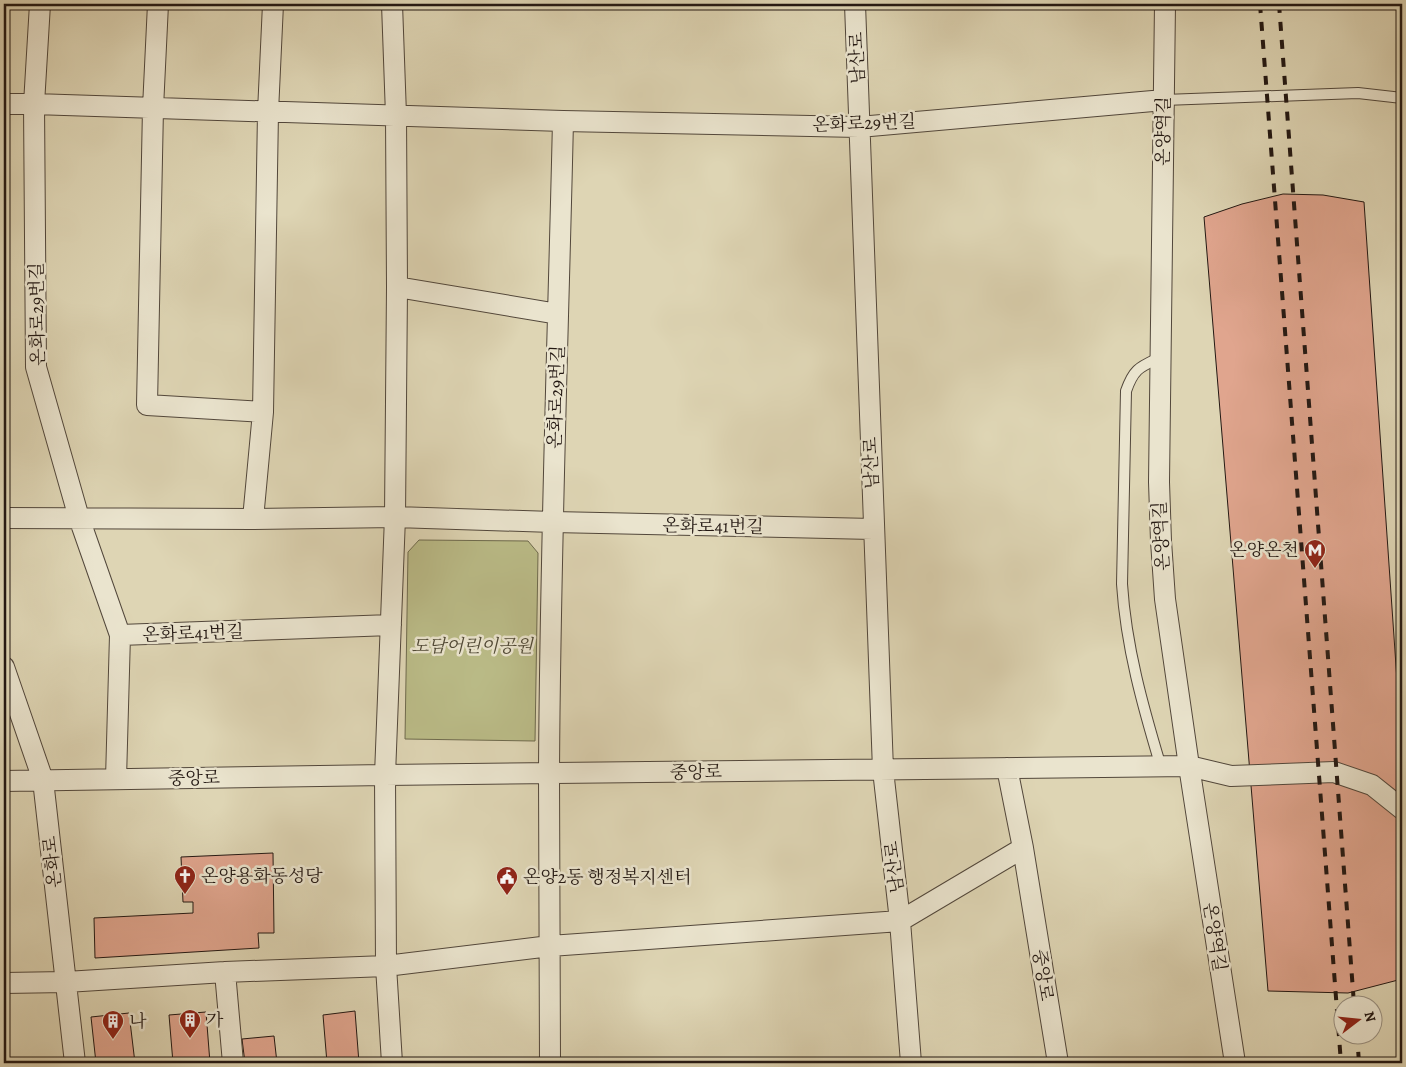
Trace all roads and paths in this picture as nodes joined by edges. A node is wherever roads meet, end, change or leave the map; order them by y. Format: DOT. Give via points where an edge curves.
graph roads {
  1 [pos="40,4"];
  2 [pos="158,4"];
  3 [pos="273,4"];
  4 [pos="392,4"];
  5 [pos="855,4"];
  6 [pos="1165,4"];
  7 [pos="1402,98"];
  8 [pos="1164,100"];
  9 [pos="4,104"];
  10 [pos="34,104"];
  11 [pos="153,108"];
  12 [pos="268,112"];
  13 [pos="396,115"];
  14 [pos="563,121"];
  15 [pos="859,127"];
  16 [pos="396,287"];
  17 [pos="558,314"];
  18 [pos="1161,357"];
  19 [pos="263,412"];
  20 [pos="395,517"];
  21 [pos="4,518"];
  22 [pos="78,518"];
  23 [pos="253,519"];
  24 [pos="553,522"];
  25 [pos="873,529"];
  26 [pos="391,625"];
  27 [pos="120,635"];
  28 [pos="4,667"];
  29 [pos="1189,766"];
  30 [pos="1161,767"];
  31 [pos="1007,768"];
  32 [pos="882,770"];
  33 [pos="549,774"];
  34 [pos="385,775"];
  35 [pos="116,779"];
  36 [pos="43,780"];
  37 [pos="4,781"];
  38 [pos="1402,810"];
  39 [pos="1022,848"];
  40 [pos="900,921"];
  41 [pos="550,946"];
  42 [pos="386,966"];
  43 [pos="225,972"];
  44 [pos="66,982"];
  45 [pos="4,983"];
  46 [pos="76,1063"];
  47 [pos="233,1063"];
  48 [pos="392,1063"];
  49 [pos="550,1063"];
  50 [pos="911,1063"];
  51 [pos="1058,1063"];
  52 [pos="1235,1063"];
  1 -- 10 [label="street"];
  2 -- 11 [label="street"];
  3 -- 12 [label="street"];
  4 -- 13 [label="street"];
  5 -- 15 [label="street, 남산로"];
  6 -- 8 [label="street, 온양역길"];
  7 -- 8 [label="lane" via="1358,93"];
  8 -- 15 [label="street, 온화로29번길"];
  8 -- 18 [label="street, 온양역길"];
  9 -- 10 [label="street, 온화로29번길"];
  10 -- 11 [label="street, 온화로29번길"];
  10 -- 22 [label="street, 온화로29번길" via="36,367"];
  11 -- 12 [label="street, 온화로29번길"];
  11 -- 19 [label="street" via="148,405"];
  12 -- 13 [label="street, 온화로29번길"];
  12 -- 19 [label="street"];
  13 -- 14 [label="street, 온화로29번길"];
  13 -- 16 [label="street"];
  14 -- 15 [label="street, 온화로29번길"];
  14 -- 17 [label="street, 온화로29번길"];
  15 -- 25 [label="street, 남산로"];
  16 -- 17 [label="street"];
  16 -- 20 [label="street"];
  17 -- 24 [label="street, 온화로29번길"];
  18 -- 29 [label="street, 온양역길" via="1159,482 1162,560"];
  18 -- 30 [label="lane" via="1138,368 1131,376 1126,391 1122,584 1129,644"];
  19 -- 23 [label="street"];
  20 -- 23 [label="street, 온화로41번길"];
  20 -- 24 [label="street, 온화로41번길"];
  20 -- 26 [label="street"];
  21 -- 22 [label="street, 온화로41번길"];
  22 -- 23 [label="street, 온화로41번길"];
  22 -- 27 [label="street, 온화로41번길"];
  24 -- 25 [label="street, 온화로41번길"];
  24 -- 33 [label="street"];
  25 -- 32 [label="street, 남산로"];
  26 -- 27 [label="street, 온화로41번길"];
  26 -- 34 [label="street"];
  27 -- 35 [label="street"];
  28 -- 36 [label="street, 온화로"];
  29 -- 30 [label="street, 중앙로"];
  29 -- 38 [label="street, 중앙로" via="1231,776 1334,772 1372,785"];
  29 -- 52 [label="street, 온양역길"];
  30 -- 31 [label="street, 중앙로"];
  31 -- 32 [label="street, 중앙로"];
  31 -- 39 [label="street, 중앙로"];
  32 -- 33 [label="street, 중앙로"];
  32 -- 40 [label="street, 남산로"];
  33 -- 34 [label="street, 중앙로"];
  33 -- 41 [label="street"];
  34 -- 35 [label="street, 중앙로"];
  34 -- 42 [label="street"];
  35 -- 36 [label="street, 중앙로"];
  36 -- 37 [label="street, 중앙로"];
  36 -- 44 [label="street, 온화로"];
  39 -- 40 [label="street"];
  39 -- 51 [label="street, 중앙로"];
  40 -- 41 [label="street"];
  40 -- 50 [label="street, 남산로"];
  41 -- 42 [label="street"];
  41 -- 49 [label="street"];
  42 -- 43 [label="street"];
  42 -- 48 [label="street"];
  43 -- 44 [label="street"];
  43 -- 47 [label="street"];
  44 -- 45 [label="street"];
  44 -- 46 [label="street, 온화로"];
}
